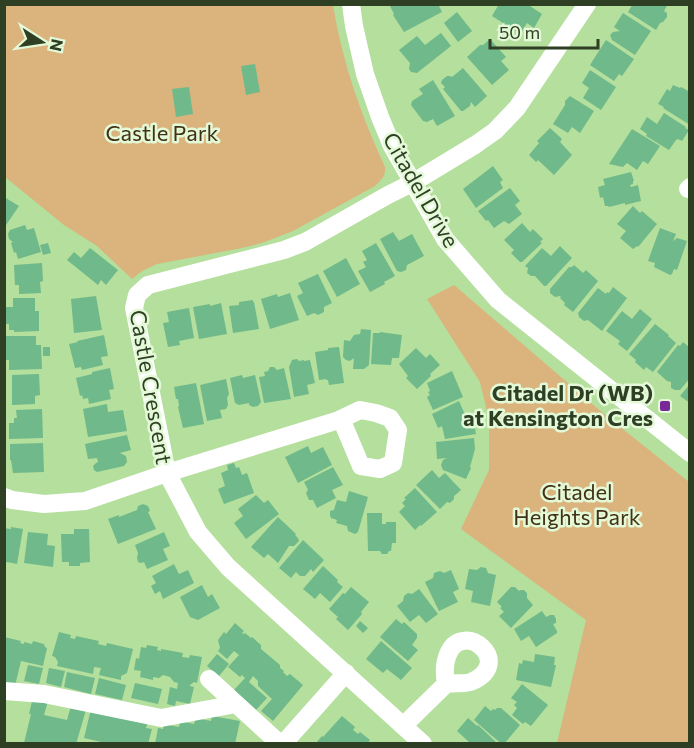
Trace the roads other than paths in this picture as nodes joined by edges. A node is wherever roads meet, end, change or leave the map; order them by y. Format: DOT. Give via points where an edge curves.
graph roads {
  1 [pos="351,4"];
  2 [pos="587,4"];
  3 [pos="414,182"];
  4 [pos="339,420"];
  5 [pos="690,453"];
  6 [pos="167,473"];
  7 [pos="4,497"];
  8 [pos="346,673"];
  9 [pos="208,679"];
  10 [pos="446,684"];
  11 [pos="4,691"];
  12 [pos="236,704"];
  13 [pos="403,726"];
  14 [pos="281,744"];
  15 [pos="423,744"];
  1 -- 3 [label="street, Citadel Drive" via="365,74 392,146"];
  2 -- 3 [label="street, Castle Crescent" via="506,120 475,145"];
  3 -- 5 [label="street, Citadel Drive" via="445,239 498,300"];
  3 -- 6 [label="street, Castle Crescent" via="305,242 148,285 137,295 134,308"];
  4 -- 6 [label="street"];
  6 -- 7 [label="street" via="85,501 44,504"];
  6 -- 8 [label="street, Castle Crescent" via="198,532 228,567"];
  8 -- 13 [label="street, Castle Crescent"];
  8 -- 14 [label="street"];
  9 -- 12 [label="street"];
  10 -- 13 [label="street"];
  11 -- 12 [label="street" via="44,694 161,718"];
  12 -- 14 [label="street"];
  13 -- 15 [label="street, Castle Crescent"];
}
